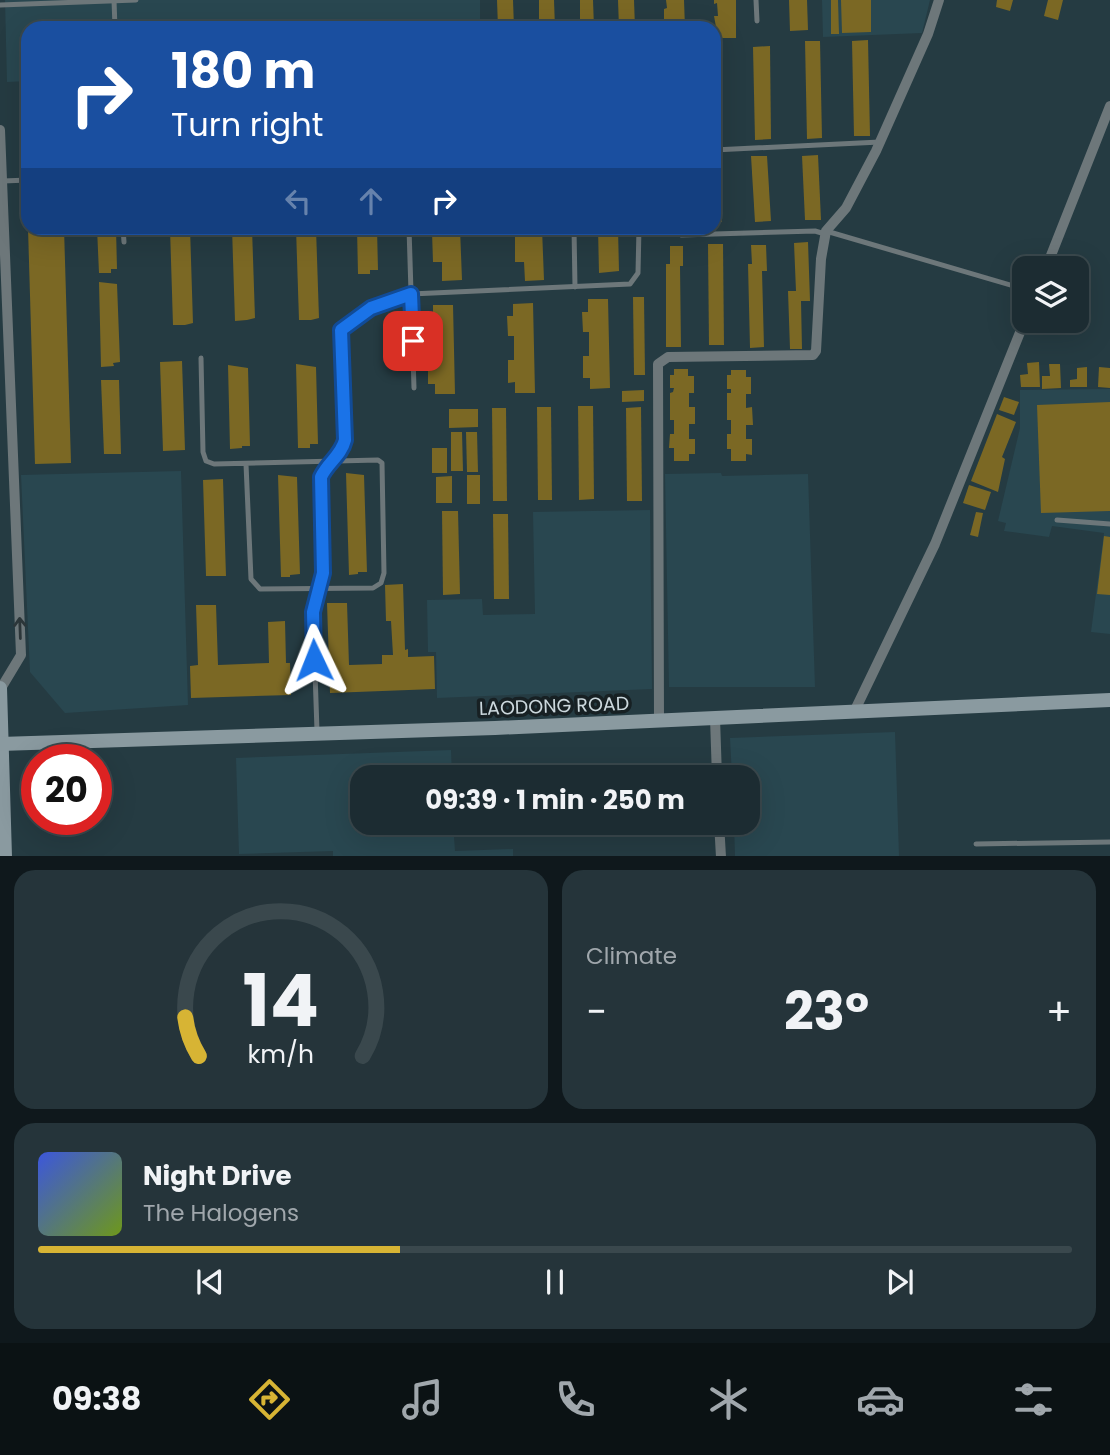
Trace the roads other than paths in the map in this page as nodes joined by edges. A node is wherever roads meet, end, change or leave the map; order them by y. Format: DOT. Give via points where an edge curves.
graph roads {
  1 [pos="114,0"];
  2 [pos="136,0"];
  3 [pos="756,0"];
  4 [pos="939,0"];
  5 [pos="0,5"];
  6 [pos="115,21"];
  7 [pos="757,21"];
  8 [pos="1110,106"];
  9 [pos="0,130"];
  10 [pos="880,142"];
  11 [pos="721,150"];
  12 [pos="21,180"];
  13 [pos="2,181"];
  14 [pos="721,233"];
  15 [pos="825,233"];
  16 [pos="124,235"];
  17 [pos="410,235"];
  18 [pos="574,235"];
  19 [pos="639,235"];
  20 [pos="124,242"];
  21 [pos="1051,256"];
  22 [pos="1012,286"];
  23 [pos="575,287"];
  24 [pos="411,294"];
  25 [pos="1020,333"];
  26 [pos="201,358"];
  27 [pos="414,387"];
  28 [pos="331,461"];
  29 [pos="246,464"];
  30 [pos="1057,520"];
  31 [pos="1110,524"];
  32 [pos="320,589"];
  33 [pos="0,689"];
  34 [pos="1110,700"];
  35 [pos="855,710"];
  36 [pos="715,718"];
  37 [pos="659,721"];
  38 [pos="317,734"];
  39 [pos="1,744"];
  40 [pos="717,765"];
  41 [pos="720,835"];
  42 [pos="1110,842"];
  43 [pos="976,844"];
  44 [pos="5,856"];
  45 [pos="721,856"];
  1 -- 2 [label="lane"];
  1 -- 5 [label="lane"];
  1 -- 6 [label="lane"];
  3 -- 7 [label="lane"];
  4 -- 10 [label="street"];
  8 -- 21 [label="street"];
  9 -- 13 [label="street"];
  10 -- 11 [label="lane"];
  10 -- 15 [label="street" via="846,208"];
  12 -- 13 [label="lane"];
  33 -- 13 [label="street, one-way" via="21,654"];
  14 -- 15 [label="lane"];
  15 -- 22 [label="lane"];
  15 -- 37 [label="street" via="813,355 668,357 658,365"];
  16 -- 20 [label="lane"];
  17 -- 24 [label="lane"];
  18 -- 23 [label="lane"];
  19 -- 23 [label="lane" via="635,281"];
  23 -- 24 [label="lane"];
  24 -- 27 [label="lane"];
  24 -- 28 [label="lane" via="371,308 341,330 345,440 342,452"];
  25 -- 35 [label="street" via="935,544"];
  26 -- 29 [label="lane" via="206,461"];
  28 -- 29 [label="lane"];
  28 -- 32 [label="lane" via="321,477"];
  28 -- 32 [label="lane" via="382,463 384,573 373,588"];
  29 -- 32 [label="lane" via="254,586"];
  30 -- 31 [label="lane"];
  32 -- 38 [label="lane" via="313,612"];
  33 -- 39 [label="street"];
  34 -- 35 [label="street, LAODONG ROAD"];
  35 -- 36 [label="street, LAODONG ROAD"];
  36 -- 37 [label="street, LAODONG ROAD"];
  36 -- 40 [label="street"];
  37 -- 38 [label="street, LAODONG ROAD"];
  38 -- 39 [label="street, LAODONG ROAD"];
  39 -- 44 [label="street"];
  41 -- 45 [label="street"];
  42 -- 43 [label="lane"];
}
